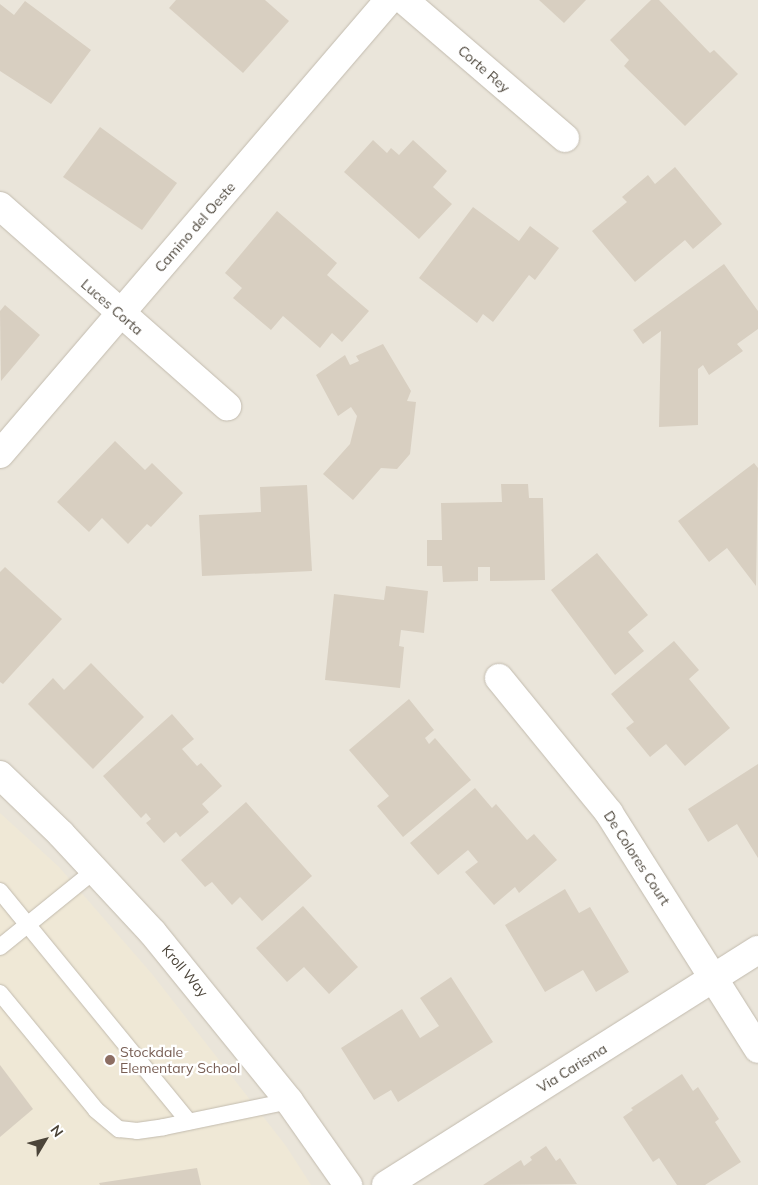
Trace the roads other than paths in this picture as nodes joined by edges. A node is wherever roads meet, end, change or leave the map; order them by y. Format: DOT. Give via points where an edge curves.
graph roads {
  1 [pos="389,0"];
  2 [pos="404,0"];
  3 [pos="565,138"];
  4 [pos="0,206"];
  5 [pos="120,314"];
  6 [pos="227,406"];
  7 [pos="0,454"];
  8 [pos="499,678"];
  9 [pos="0,775"];
  10 [pos="95,870"];
  11 [pos="0,891"];
  12 [pos="29,924"];
  13 [pos="0,947"];
  14 [pos="758,950"];
  15 [pos="714,978"];
  16 [pos="0,993"];
  17 [pos="758,1049"];
  18 [pos="289,1101"];
  19 [pos="189,1122"];
  20 [pos="348,1185"];
  21 [pos="386,1185"];
  1 -- 5 [label="street, Camino del Oeste"];
  2 -- 3 [label="street, Corte Rey"];
  4 -- 5 [label="street, Luces Corta"];
  5 -- 6 [label="street, Luces Corta"];
  5 -- 7 [label="street, Camino del Oeste"];
  8 -- 15 [label="street, De Colores Court" via="609,813"];
  9 -- 10 [label="street, Kroll Way"];
  10 -- 12 [label="lane"];
  10 -- 18 [label="street, Kroll Way" via="211,1001"];
  11 -- 12 [label="lane"];
  12 -- 13 [label="lane"];
  12 -- 19 [label="lane"];
  14 -- 15 [label="street, Via Carisma"];
  15 -- 17 [label="street, De Colores Court"];
  15 -- 21 [label="street, Via Carisma"];
  16 -- 19 [label="lane" via="96,1110 119,1129 137,1131"];
  18 -- 19 [label="lane"];
  18 -- 20 [label="street, Kroll Way"];
}
